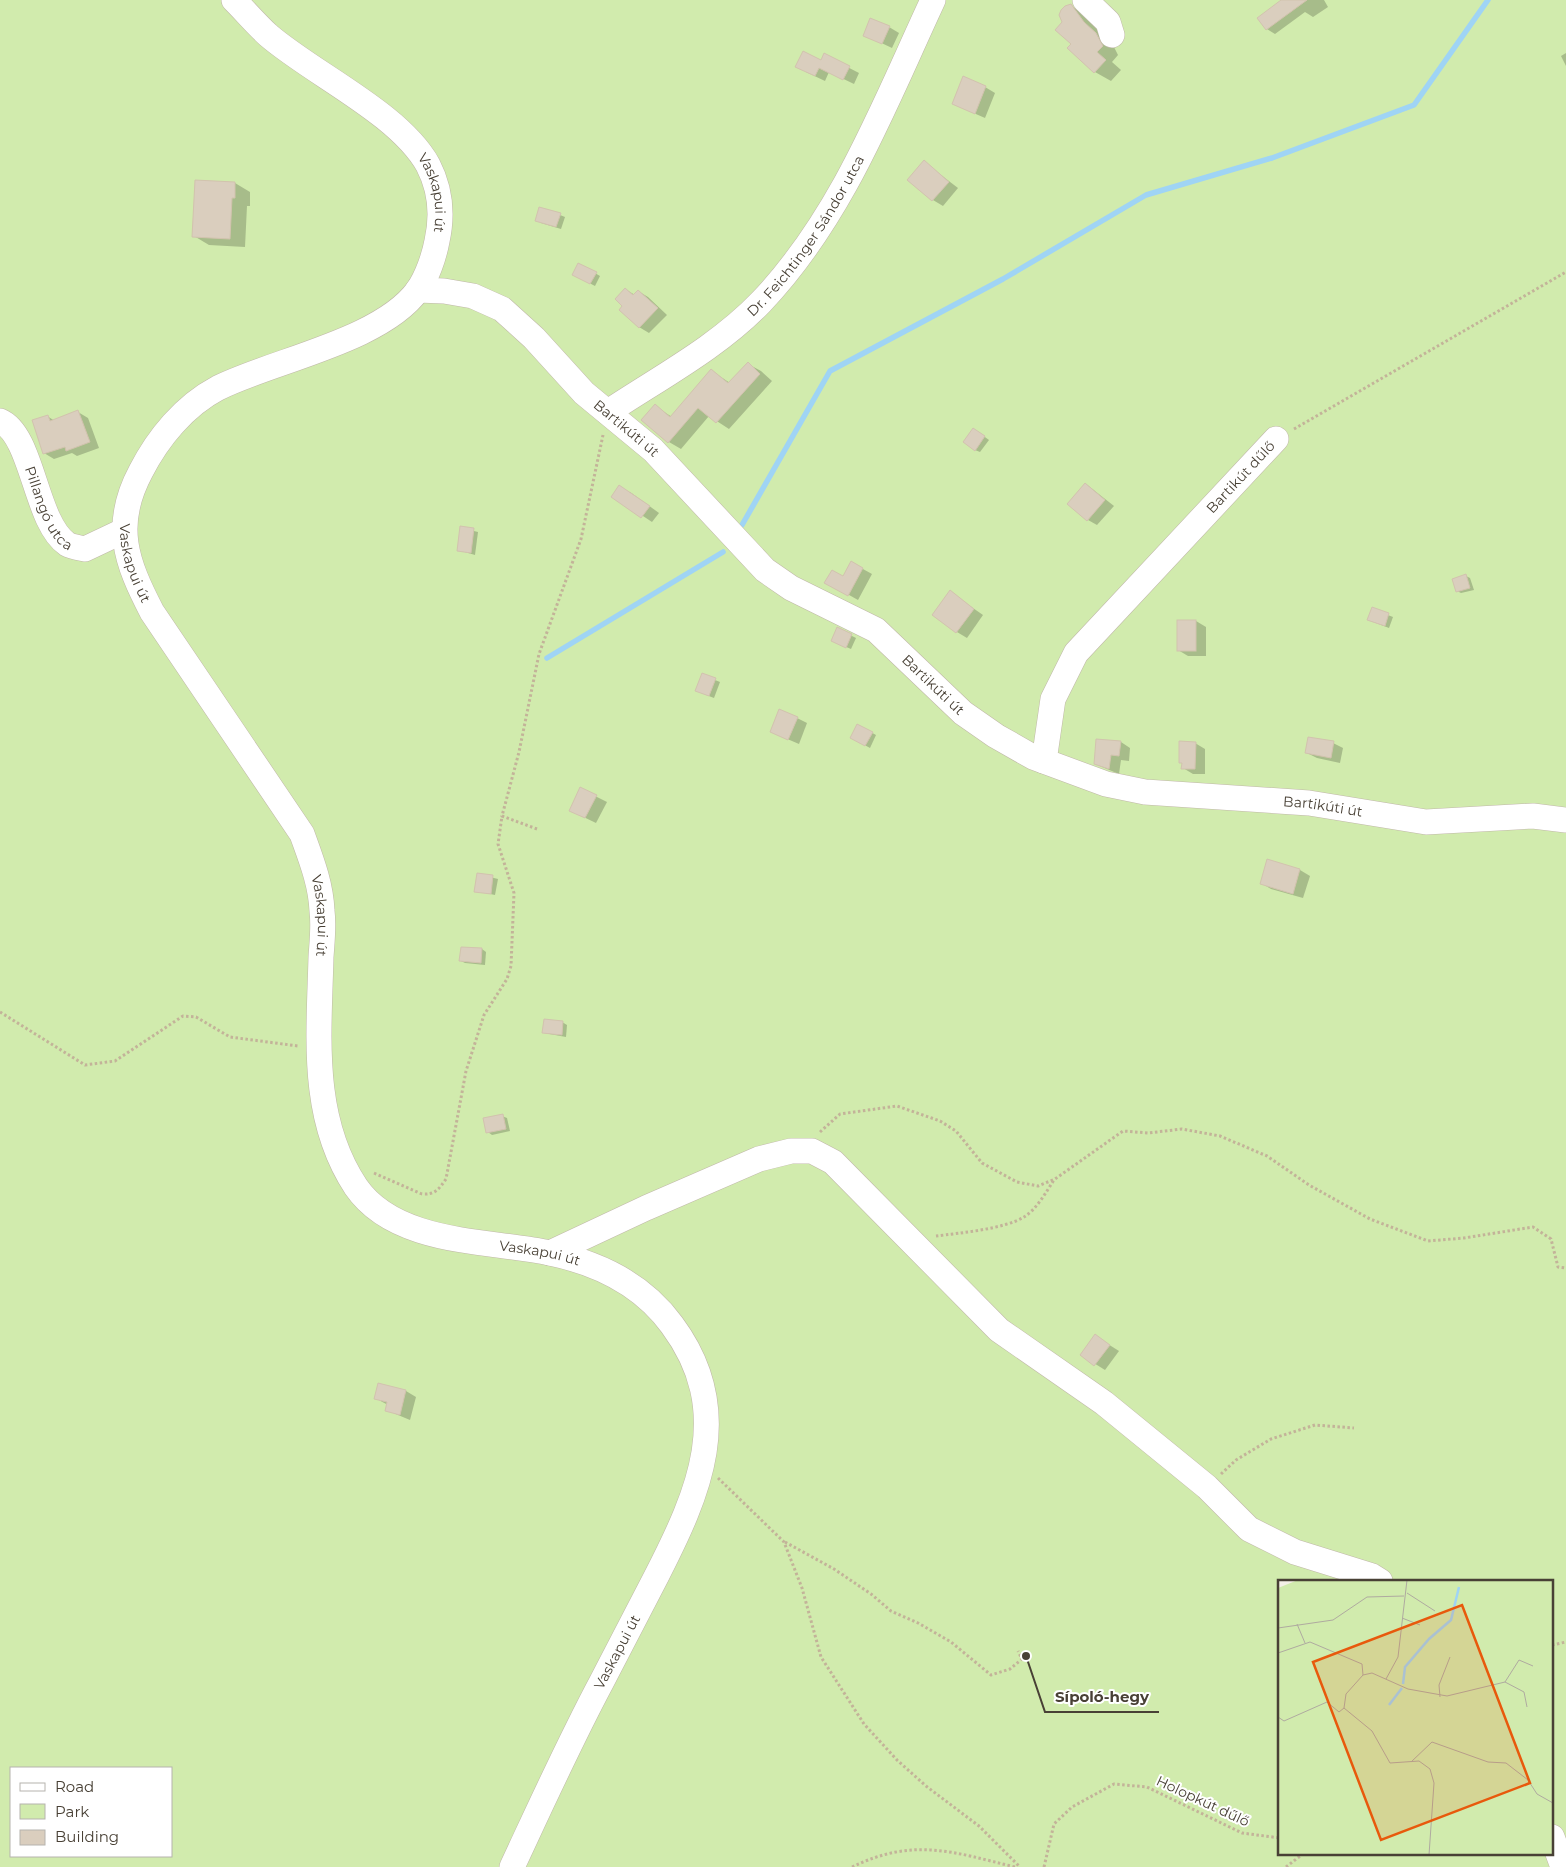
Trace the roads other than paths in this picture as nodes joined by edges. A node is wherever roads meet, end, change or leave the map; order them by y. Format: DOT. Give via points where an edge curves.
graph roads {
  1 [pos="234,0"];
  2 [pos="933,0"];
  3 [pos="1085,0"];
  4 [pos="1112,35"];
  5 [pos="418,290"];
  6 [pos="608,412"];
  7 [pos="0,421"];
  8 [pos="1276,439"];
  9 [pos="123,531"];
  10 [pos="1044,761"];
  11 [pos="1566,820"];
  12 [pos="550,1253"];
  13 [pos="1378,1580"];
  14 [pos="1554,1842"];
  15 [pos="512,1867"];
  16 [pos="1563,1867"];
  1 -- 5 [label="street, Vaskapui út" via="268,35 386,120 427,164 440,193 442,221 434,255"];
  2 -- 6 [label="street, Dr. Feichtinger Sándor utca" via="844,189 803,253 761,302 718,340"];
  3 -- 4 [label="street" via="1108,22"];
  5 -- 6 [label="street, Bartikúti út" via="473,296 502,309 534,338 584,393"];
  5 -- 9 [label="street, Vaskapui út" via="397,311 373,327 218,388 194,404 150,453 134,484"];
  6 -- 10 [label="street, Bartikúti út" via="653,450 745,550 776,578 876,630 963,713 996,736"];
  7 -- 9 [label="street, Pillangó utca" via="16,437 54,530 68,544 85,549"];
  8 -- 10 [label="street, Bartikút dűlő" via="1076,653 1053,699"];
  9 -- 12 [label="street, Vaskapui út" via="130,565 152,612 302,834 315,871 322,910 321,1088 329,1135 346,1171 365,1197 384,1213 411,1228 435,1236"];
  10 -- 11 [label="street, Bartikúti út" via="1106,784 1145,792 1309,803 1426,822 1533,816"];
  12 -- 13 [label="street" via="759,1159 790,1151 812,1151 833,1162 999,1330 1104,1403 1207,1487 1250,1529 1295,1552"];
  12 -- 15 [label="street, Vaskapui út" via="584,1262 624,1279 662,1310 685,1341 701,1386 706,1425 704,1463 682,1527 581,1720"];
  14 -- 16 [label="street"];
}
